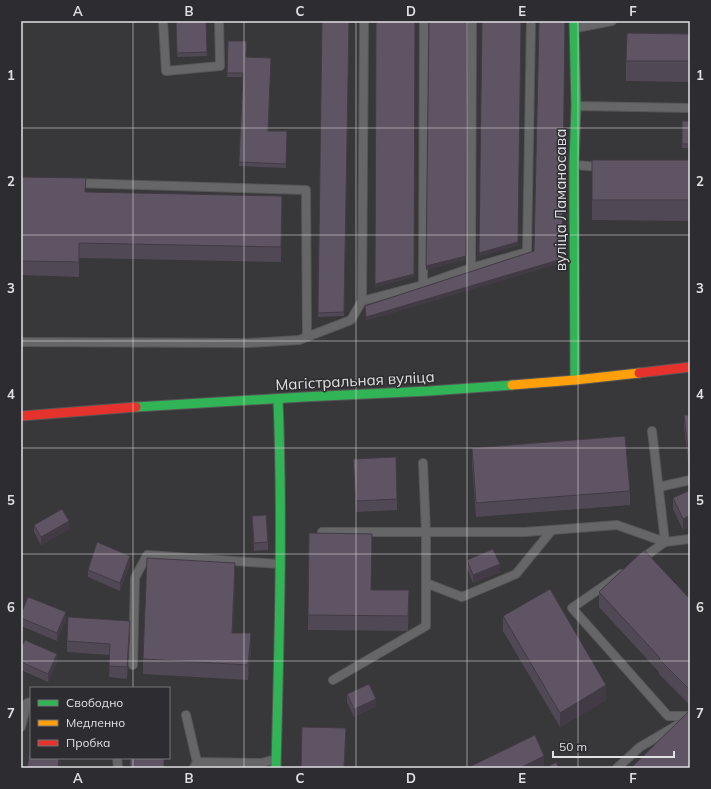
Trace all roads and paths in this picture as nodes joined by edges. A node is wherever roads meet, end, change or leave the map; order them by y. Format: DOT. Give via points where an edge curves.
graph roads {
  1 [pos="163,21"];
  2 [pos="219,21"];
  3 [pos="364,21"];
  4 [pos="424,21"];
  5 [pos="472,21"];
  6 [pos="532,21"];
  7 [pos="612,21"];
  8 [pos="574,24"];
  9 [pos="576,106"];
  10 [pos="690,108"];
  11 [pos="574,165"];
  12 [pos="612,167"];
  13 [pos="69,183"];
  14 [pos="471,268"];
  15 [pos="423,285"];
  16 [pos="362,301"];
  17 [pos="307,337"];
  18 [pos="21,342"];
  19 [pos="690,367"];
  20 [pos="575,380"];
  21 [pos="278,399"];
  22 [pos="21,416"];
  23 [pos="652,431"];
  24 [pos="423,463"];
  25 [pos="690,480"];
  26 [pos="659,487"];
  27 [pos="552,530"];
  28 [pos="322,532"];
  29 [pos="426,532"];
  30 [pos="690,539"];
  31 [pos="665,542"];
  32 [pos="280,564"];
  33 [pos="426,583"];
  34 [pos="133,665"];
  35 [pos="333,680"];
  36 [pos="30,702"];
  37 [pos="186,716"];
  38 [pos="690,716"];
  39 [pos="21,728"];
  40 [pos="276,763"];
  41 [pos="195,765"];
  42 [pos="617,768"];
  1 -- 2 [label="lane" via="166,71 220,66"];
  3 -- 16 [label="lane"];
  4 -- 15 [label="lane"];
  5 -- 14 [label="lane"];
  6 -- 14 [label="lane" via="527,252"];
  7 -- 8 [label="lane"];
  8 -- 9 [label="street, вуліца Ламаносава"];
  9 -- 10 [label="lane"];
  9 -- 11 [label="street, вуліца Ламаносава"];
  11 -- 12 [label="lane"];
  11 -- 20 [label="street, вуліца Ламаносава"];
  13 -- 17 [label="lane" via="306,190"];
  14 -- 15 [label="lane"];
  15 -- 16 [label="lane"];
  16 -- 17 [label="lane" via="351,320"];
  17 -- 18 [label="lane" via="299,340 248,343"];
  19 -- 20 [label="street, Магістральная вуліца"];
  20 -- 21 [label="street, Магістральная вуліца"];
  21 -- 22 [label="street, Магістральная вуліца"];
  21 -- 32 [label="street"];
  23 -- 26 [label="lane"];
  24 -- 29 [label="lane"];
  25 -- 26 [label="lane"];
  26 -- 31 [label="lane"];
  27 -- 29 [label="lane"];
  27 -- 31 [label="lane" via="617,526"];
  27 -- 33 [label="lane" via="516,574 462,597"];
  28 -- 29 [label="lane"];
  29 -- 33 [label="lane"];
  30 -- 31 [label="lane"];
  31 -- 38 [label="lane" via="572,608 668,716"];
  32 -- 34 [label="lane" via="147,555 135,578"];
  32 -- 40 [label="street"];
  33 -- 35 [label="lane" via="426,626"];
  36 -- 39 [label="lane" via="26,703"];
  37 -- 41 [label="lane"];
  38 -- 42 [label="lane" via="640,747"];
  40 -- 41 [label="lane"];
}
